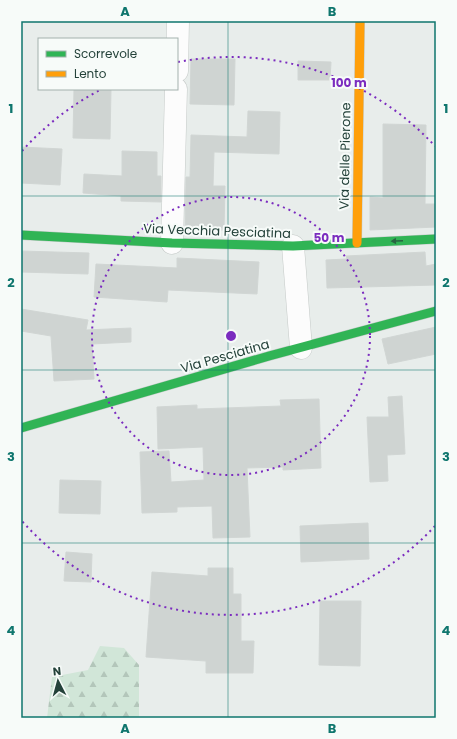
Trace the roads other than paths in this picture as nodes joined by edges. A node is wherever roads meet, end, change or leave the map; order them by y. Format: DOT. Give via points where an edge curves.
graph roads {
  1 [pos="178,21"];
  2 [pos="360,21"];
  3 [pos="178,38"];
  4 [pos="176,90"];
  5 [pos="21,235"];
  6 [pos="436,239"];
  7 [pos="172,243"];
  8 [pos="357,243"];
  9 [pos="293,246"];
  10 [pos="436,311"];
  11 [pos="300,348"];
  12 [pos="21,428"];
  1 -- 3 [label="street"];
  2 -- 8 [label="street, Via delle Pierone"];
  4 -- 7 [label="street"];
  5 -- 7 [label="street, Via Vecchia Pesciatina"];
  6 -- 8 [label="street, Via Vecchia Pesciatina, one-way"];
  7 -- 9 [label="street, Via Vecchia Pesciatina"];
  8 -- 9 [label="street, Via Vecchia Pesciatina"];
  9 -- 11 [label="street"];
  10 -- 11 [label="street, Via Pesciatina"];
  11 -- 12 [label="street, Via Pesciatina"];
}
